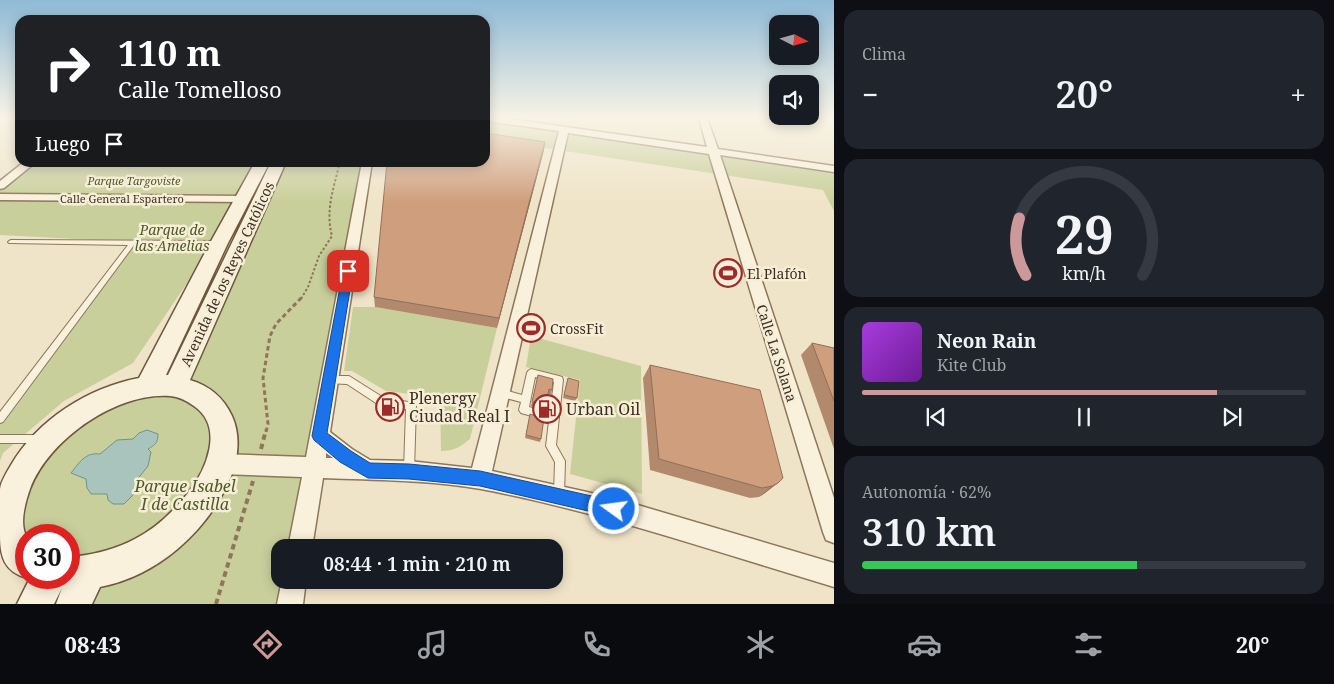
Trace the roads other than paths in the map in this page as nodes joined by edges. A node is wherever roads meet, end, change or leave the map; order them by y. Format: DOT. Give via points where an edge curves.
graph roads {
  1 [pos="560,146"];
  2 [pos="680,146"];
  3 [pos="712,146"];
  4 [pos="713,151"];
  5 [pos="25,167"];
  6 [pos="260,167"];
  7 [pos="277,167"];
  8 [pos="366,167"];
  9 [pos="834,168"];
  10 [pos="0,186"];
  11 [pos="0,197"];
  12 [pos="244,199"];
  13 [pos="11,242"];
  14 [pos="133,242"];
  15 [pos="219,243"];
  16 [pos="329,380"];
  17 [pos="148,386"];
  18 [pos="175,386"];
  19 [pos="500,393"];
  20 [pos="526,400"];
  21 [pos="554,418"];
  22 [pos="0,419"];
  23 [pos="320,436"];
  24 [pos="0,439"];
  25 [pos="49,439"];
  26 [pos="221,464"];
  27 [pos="314,468"];
  28 [pos="368,470"];
  29 [pos="409,471"];
  30 [pos="480,479"];
  31 [pos="559,496"];
  32 [pos="834,532"];
  33 [pos="302,539"];
  34 [pos="15,546"];
  35 [pos="834,575"];
  36 [pos="80,583"];
  37 [pos="43,589"];
  38 [pos="292,589"];
  39 [pos="35,604"];
  40 [pos="290,604"];
  1 -- 19 [label="street"];
  2 -- 4 [label="street"];
  3 -- 4 [label="street, Calle La Solana"];
  4 -- 9 [label="street"];
  4 -- 32 [label="street, Calle La Solana"];
  5 -- 10 [label="street"];
  6 -- 12 [label="main road, Avenida de los Reyes Católicos"];
  7 -- 18 [label="main road, Avenida de los Reyes Católicos"];
  8 -- 16 [label="street"];
  11 -- 12 [label="street, Calle General Espartero"];
  12 -- 15 [label="main road, Avenida de los Reyes Católicos"];
  13 -- 14 [label="lane"];
  14 -- 15 [label="lane"];
  14 -- 22 [label="lane"];
  15 -- 17 [label="main road, Avenida de los Reyes Católicos"];
  16 -- 23 [label="street"];
  16 -- 29 [label="lane" via="349,380 382,402 411,406"];
  17 -- 18 [label="main road"];
  17 -- 25 [label="main road" via="94,404 56,430"];
  18 -- 26 [label="main road" via="199,394 216,410 224,433"];
  19 -- 20 [label="lane"];
  19 -- 30 [label="street"];
  20 -- 21 [label="lane" via="524,410"];
  20 -- 21 [label="lane" via="531,373 559,380"];
  21 -- 31 [label="lane" via="551,446 560,461"];
  23 -- 27 [label="street"];
  23 -- 28 [label="street"];
  24 -- 25 [label="lane"];
  25 -- 34 [label="main road" via="14,478 8,532"];
  26 -- 27 [label="street"];
  26 -- 36 [label="main road" via="200,504 177,530 135,558"];
  27 -- 28 [label="street"];
  27 -- 33 [label="street"];
  28 -- 29 [label="street"];
  29 -- 30 [label="street"];
  30 -- 31 [label="street"];
  31 -- 35 [label="street" via="614,509"];
  37 -- 39 [label="main road"];
  38 -- 40 [label="street"];
}
